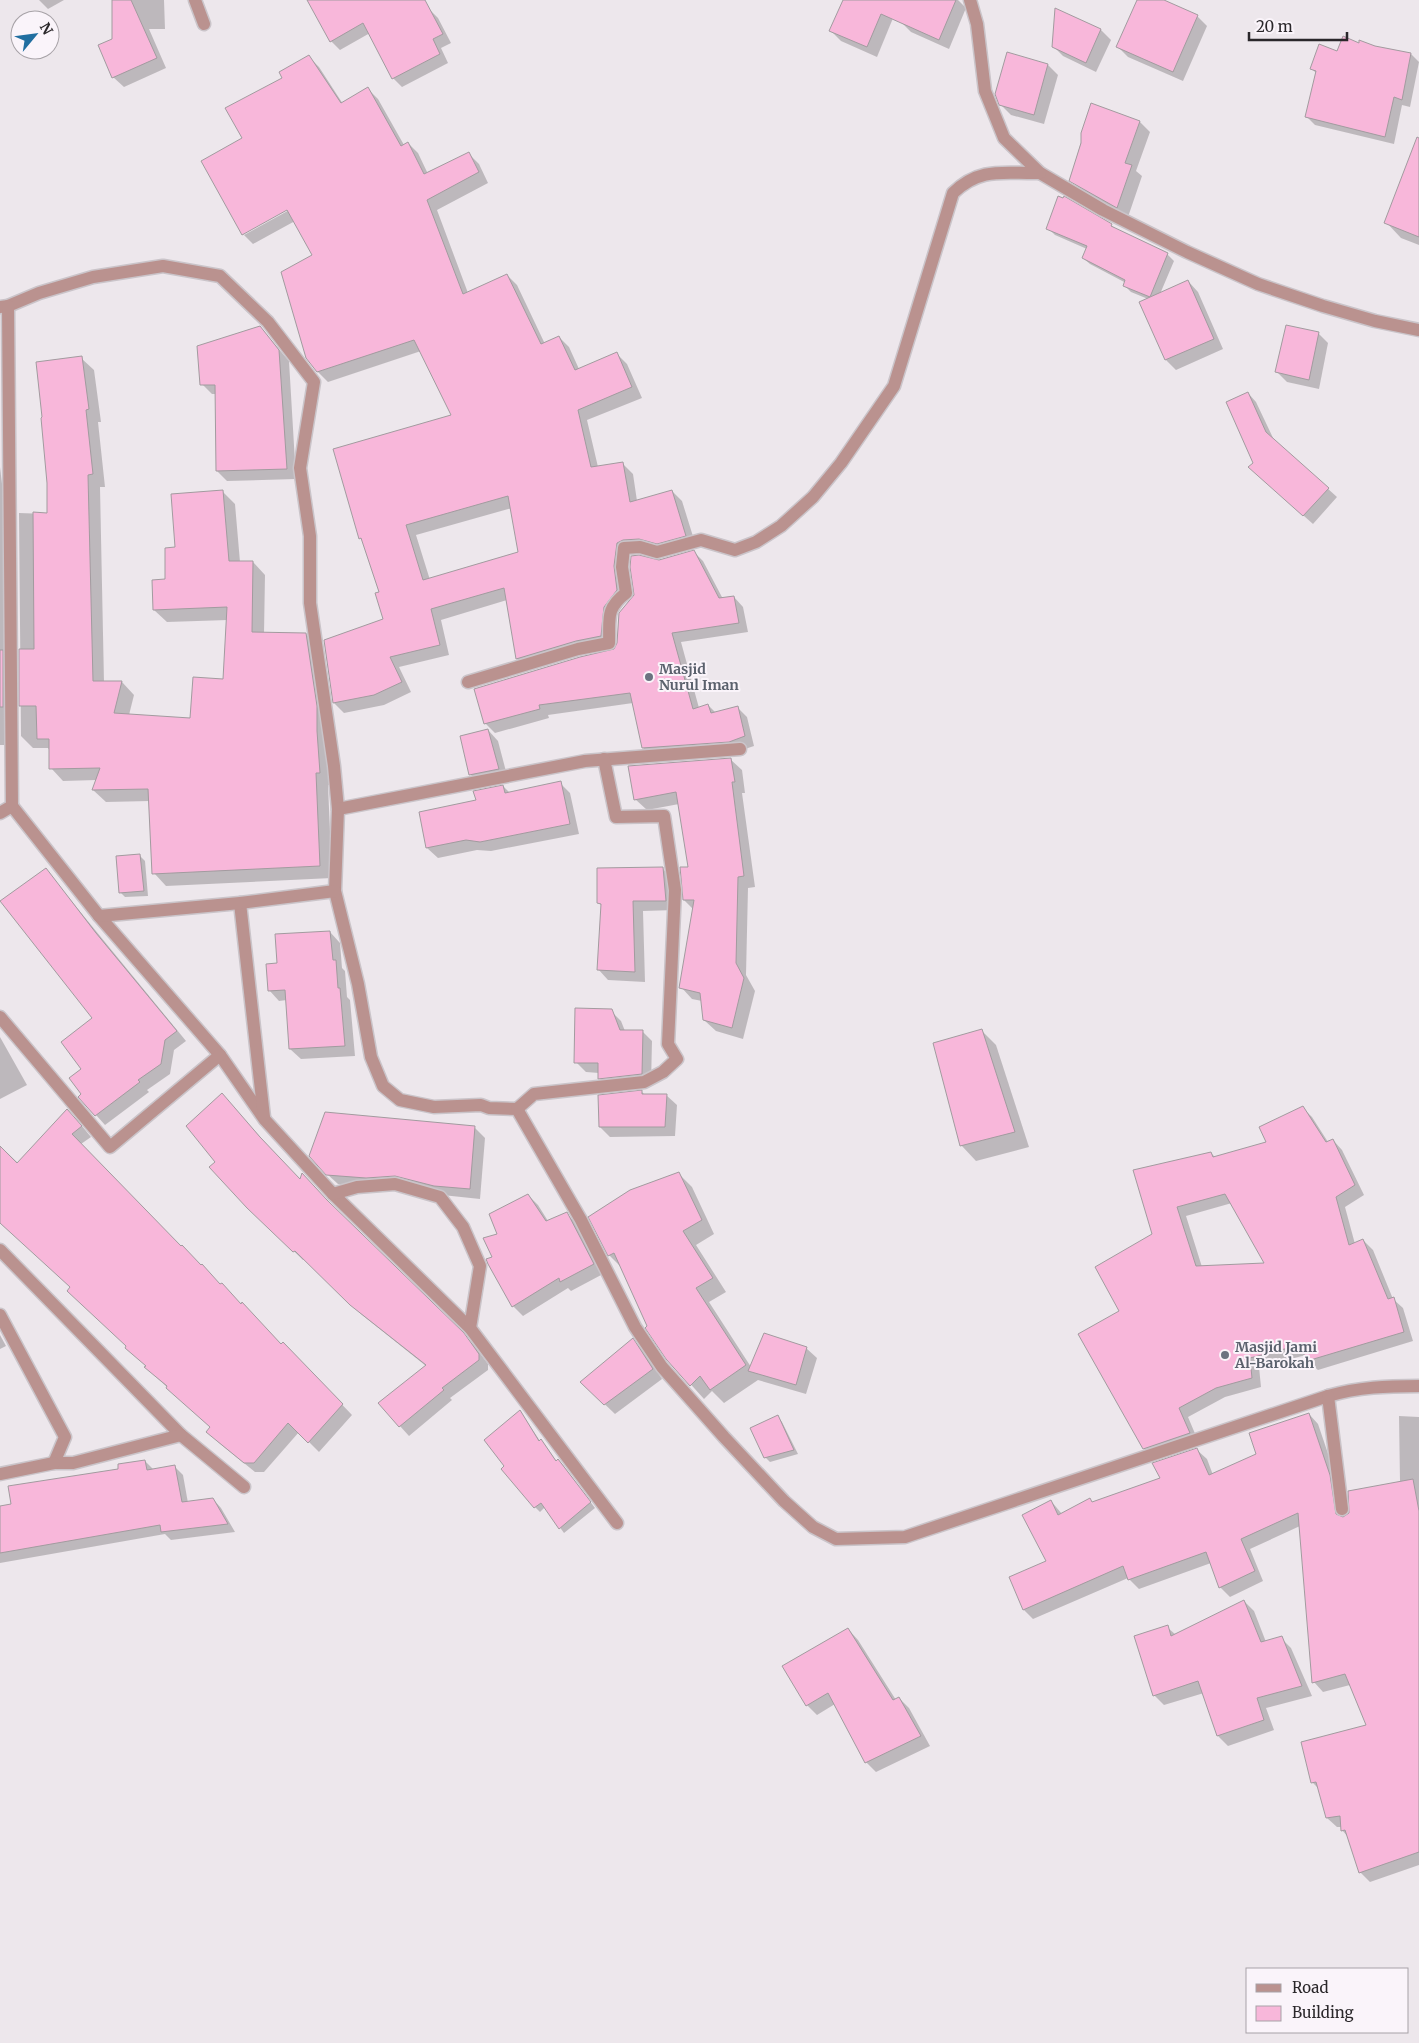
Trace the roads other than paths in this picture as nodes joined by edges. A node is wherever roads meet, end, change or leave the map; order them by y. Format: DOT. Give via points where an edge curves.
graph roads {
  1 [pos="195,0"];
  2 [pos="970,0"];
  3 [pos="204,24"];
  4 [pos="1040,173"];
  5 [pos="4,307"];
  6 [pos="1419,330"];
  7 [pos="468,682"];
  8 [pos="740,748"];
  9 [pos="604,759"];
  10 [pos="12,806"];
  11 [pos="338,809"];
  12 [pos="0,813"];
  13 [pos="335,891"];
  14 [pos="240,903"];
  15 [pos="99,916"];
  16 [pos="0,1017"];
  17 [pos="220,1055"];
  18 [pos="517,1109"];
  19 [pos="265,1120"];
  20 [pos="333,1194"];
  21 [pos="0,1250"];
  22 [pos="0,1315"];
  23 [pos="470,1328"];
  24 [pos="1419,1386"];
  25 [pos="1328,1396"];
  26 [pos="181,1435"];
  27 [pos="54,1463"];
  28 [pos="0,1474"];
  29 [pos="244,1487"];
  30 [pos="1342,1509"];
  31 [pos="617,1523"];
  1 -- 3 [label="street"];
  2 -- 4 [label="street" via="977,24 988,99 1004,138"];
  4 -- 6 [label="street" via="1102,210 1258,284 1375,321"];
  4 -- 7 [label="street" via="996,172 973,178 953,193 894,386 841,463 813,497 781,526 756,542 735,550 701,540 657,552 640,547 624,548 622,567 626,594 614,602 610,611 609,643"];
  5 -- 10 [label="street"];
  5 -- 11 [label="street" via="94,277 163,266 220,276 268,322 314,382 300,468 310,536 310,603"];
  8 -- 9 [label="street"];
  9 -- 11 [label="street"];
  9 -- 18 [label="street" via="616,817 664,816 675,890 668,1044 677,1059 663,1072 644,1082 534,1094"];
  10 -- 12 [label="street"];
  10 -- 15 [label="street"];
  11 -- 13 [label="street"];
  13 -- 14 [label="street"];
  13 -- 18 [label="street" via="358,984 371,1057 383,1086 400,1100 434,1107 481,1105"];
  14 -- 15 [label="street"];
  14 -- 19 [label="street"];
  15 -- 17 [label="street"];
  16 -- 17 [label="street" via="110,1147"];
  17 -- 19 [label="street"];
  18 -- 25 [label="street" via="581,1220 635,1327 662,1367 784,1501 813,1527 836,1539 905,1538"];
  19 -- 20 [label="street"];
  20 -- 23 [label="street"];
  20 -- 23 [label="street" via="357,1187 395,1184 440,1198 463,1227 480,1266"];
  21 -- 26 [label="street"];
  22 -- 27 [label="street" via="65,1437"];
  23 -- 31 [label="street"];
  24 -- 25 [label="street" via="1353,1389"];
  25 -- 30 [label="street"];
  26 -- 27 [label="street" via="73,1463"];
  26 -- 29 [label="street"];
  27 -- 28 [label="street"];
}
